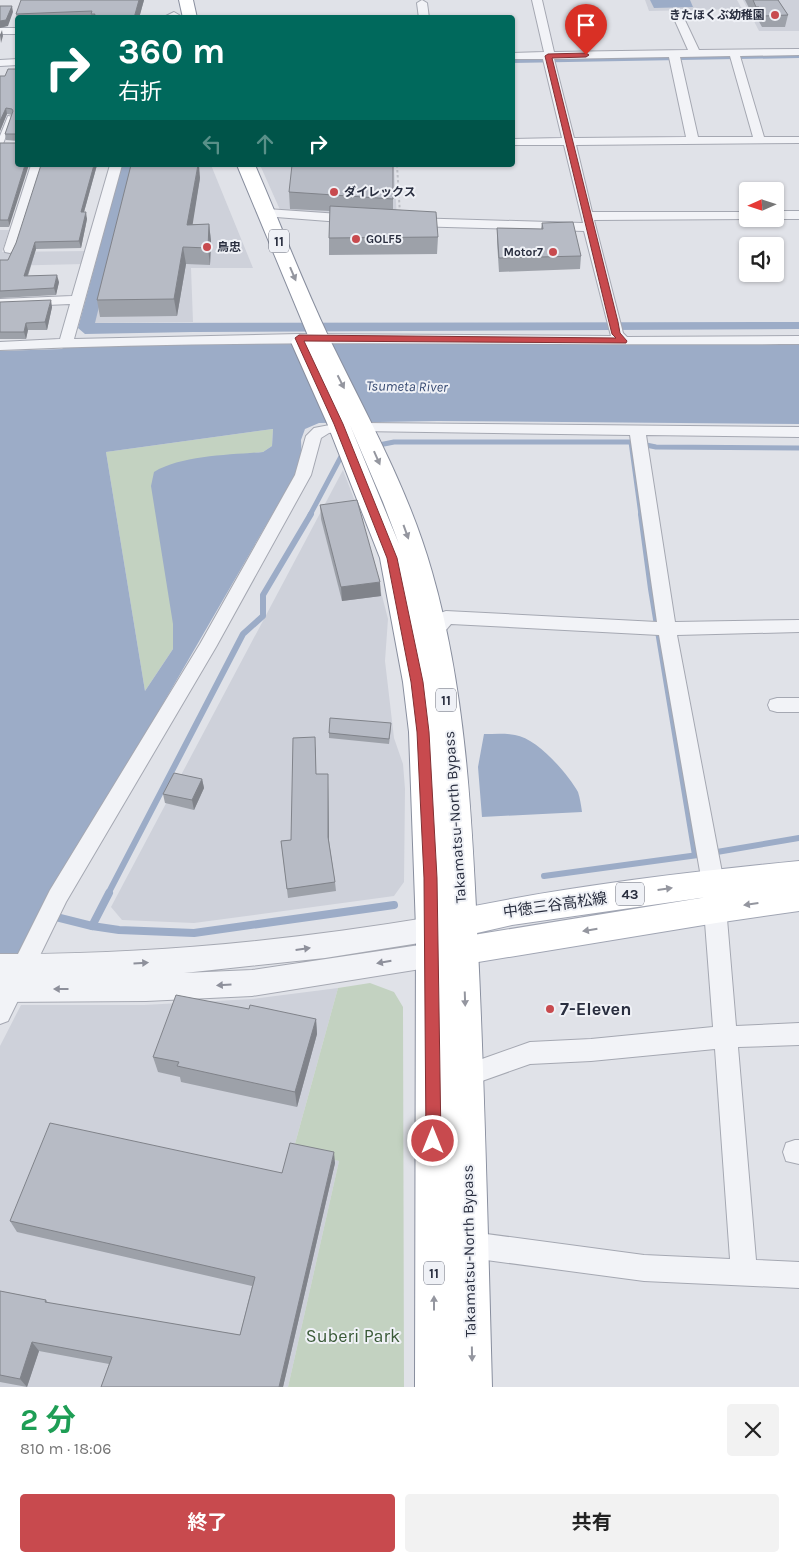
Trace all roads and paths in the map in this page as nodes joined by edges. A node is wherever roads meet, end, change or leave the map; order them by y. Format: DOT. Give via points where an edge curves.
graph roads {
  1 [pos="172,0"];
  2 [pos="186,0"];
  3 [pos="537,0"];
  4 [pos="422,3"];
  5 [pos="677,14"];
  6 [pos="172,15"];
  7 [pos="189,15"];
  8 [pos="424,15"];
  9 [pos="0,31"];
  10 [pos="15,31"];
  11 [pos="799,52"];
  12 [pos="695,54"];
  13 [pos="515,56"];
  14 [pos="735,56"];
  15 [pos="674,57"];
  16 [pos="549,58"];
  17 [pos="0,62"];
  18 [pos="15,62"];
  19 [pos="0,70"];
  20 [pos="15,70"];
  21 [pos="10,117"];
  22 [pos="799,140"];
  23 [pos="569,141"];
  24 [pos="693,141"];
  25 [pos="760,141"];
  26 [pos="515,142"];
  27 [pos="3,144"];
  28 [pos="36,167"];
  29 [pos="115,167"];
  30 [pos="229,167"];
  31 [pos="247,167"];
  32 [pos="397,167"];
  33 [pos="267,213"];
  34 [pos="799,215"];
  35 [pos="739,216"];
  36 [pos="784,216"];
  37 [pos="362,219"];
  38 [pos="589,221"];
  39 [pos="401,222"];
  40 [pos="10,249"];
  41 [pos="78,300"];
  42 [pos="0,303"];
  43 [pos="618,332"];
  44 [pos="307,333"];
  45 [pos="799,340"];
  46 [pos="66,343"];
  47 [pos="0,346"];
  48 [pos="351,427"];
  49 [pos="799,432"];
  50 [pos="637,433"];
  51 [pos="378,488"];
  52 [pos="799,626"];
  53 [pos="667,629"];
  54 [pos="434,632"];
  55 [pos="799,704"];
  56 [pos="777,705"];
  57 [pos="711,874"];
  58 [pos="799,874"];
  59 [pos="799,898"];
  60 [pos="447,939"];
  61 [pos="8,983"];
  62 [pos="799,1034"];
  63 [pos="725,1037"];
  64 [pos="465,1070"];
  65 [pos="452,1243"];
  66 [pos="744,1271"];
  67 [pos="799,1275"];
  68 [pos="434,1387"];
  69 [pos="472,1387"];
  1 -- 6 [label="main road"];
  2 -- 7 [label="main road"];
  3 -- 16 [label="street"];
  4 -- 8 [label="street"];
  5 -- 12 [label="street"];
  9 -- 10 [label="street"];
  11 -- 14 [label="street"];
  12 -- 14 [label="street"];
  12 -- 15 [label="street"];
  13 -- 16 [label="street"];
  14 -- 25 [label="street"];
  15 -- 16 [label="street"];
  15 -- 24 [label="street"];
  16 -- 23 [label="street"];
  17 -- 18 [label="street"];
  19 -- 20 [label="street"];
  21 -- 27 [label="lane"];
  22 -- 25 [label="street"];
  23 -- 24 [label="street"];
  23 -- 26 [label="street"];
  23 -- 38 [label="street"];
  24 -- 25 [label="street"];
  28 -- 40 [label="street"];
  29 -- 41 [label="street"];
  30 -- 44 [label="main road, Takamatsu-North Bypass / 11"];
  31 -- 33 [label="main road, Takamatsu-North Bypass / 11"];
  32 -- 39 [label="path"];
  33 -- 37 [label="street"];
  33 -- 44 [label="main road, Takamatsu-North Bypass / 11, one-way"];
  34 -- 36 [label="street"];
  35 -- 38 [label="street"];
  38 -- 39 [label="street"];
  38 -- 43 [label="street"];
  41 -- 42 [label="street"];
  41 -- 46 [label="street"];
  43 -- 44 [label="street"];
  43 -- 45 [label="street"];
  44 -- 46 [label="street"];
  44 -- 48 [label="main road, Takamatsu-North Bypass / 11"];
  46 -- 47 [label="street"];
  48 -- 50 [label="street"];
  48 -- 51 [label="main road, Takamatsu-North Bypass / 11"];
  48 -- 61 [label="street" via="317,431 311,438 309,462 303,475 207,647"];
  49 -- 50 [label="street"];
  50 -- 53 [label="street"];
  51 -- 54 [label="main road, Takamatsu-North Bypass / 11, one-way" via="415,557"];
  51 -- 60 [label="main road, Takamatsu-North Bypass / 11" via="417,682"];
  52 -- 53 [label="street"];
  53 -- 54 [label="street" via="446,617"];
  53 -- 57 [label="street"];
  54 -- 60 [label="main road, Takamatsu-North Bypass / 11" via="450,732"];
  55 -- 56 [label="street"];
  57 -- 58 [label="main road, 中徳三谷高松線 / 43"];
  59 -- 57 [label="main road, 中徳三谷高松線 / 43, one-way"];
  57 -- 60 [label="main road, 中徳三谷高松線 / 43"];
  57 -- 63 [label="street"];
  60 -- 61 [label="street" via="252,983 146,988"];
  60 -- 64 [label="main road, Takamatsu-North Bypass / 11, one-way"];
  60 -- 65 [label="main road, Takamatsu-North Bypass / 11"];
  62 -- 63 [label="street"];
  63 -- 64 [label="street" via="530,1054 482,1070"];
  63 -- 66 [label="street"];
  64 -- 65 [label="main road, Takamatsu-North Bypass / 11"];
  65 -- 66 [label="street" via="644,1268"];
  68 -- 65 [label="main road, Takamatsu-North Bypass / 11, one-way"];
  65 -- 69 [label="main road, Takamatsu-North Bypass / 11, one-way"];
  66 -- 67 [label="street"];
}
